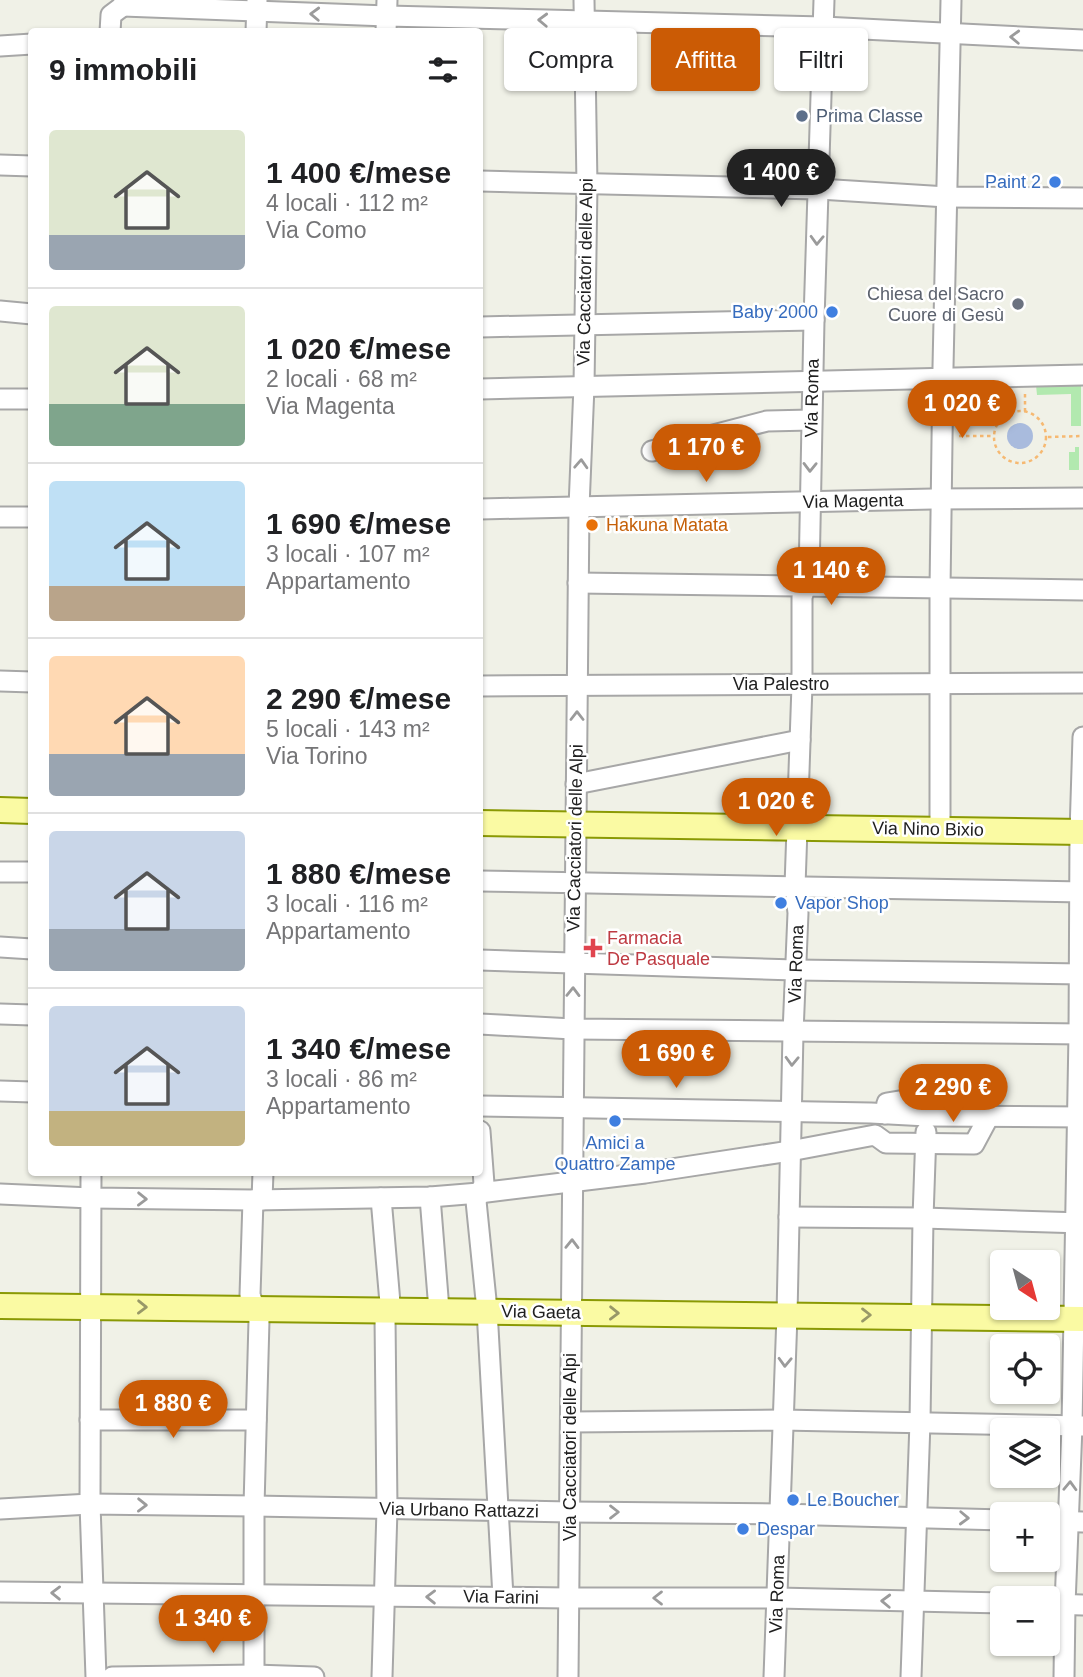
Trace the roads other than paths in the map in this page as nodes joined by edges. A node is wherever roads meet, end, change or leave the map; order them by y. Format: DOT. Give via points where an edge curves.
graph roads {
  1 [pos="584,0"];
  2 [pos="824,0"];
  3 [pos="951,0"];
  4 [pos="123,3"];
  5 [pos="257,14"];
  6 [pos="387,16"];
  7 [pos="584,22"];
  8 [pos="823,27"];
  9 [pos="110,28"];
  10 [pos="950,34"];
  11 [pos="1083,40"];
  12 [pos="28,44"];
  13 [pos="0,46"];
  14 [pos="0,165"];
  15 [pos="28,166"];
  16 [pos="483,181"];
  17 [pos="587,185"];
  18 [pos="819,189"];
  19 [pos="947,197"];
  20 [pos="1083,198"];
  21 [pos="0,311"];
  22 [pos="28,314"];
  23 [pos="814,320"];
  24 [pos="585,326"];
  25 [pos="483,327"];
  26 [pos="940,375"];
  27 [pos="1083,375"];
  28 [pos="813,382"];
  29 [pos="584,386"];
  30 [pos="483,389"];
  31 [pos="0,399"];
  32 [pos="28,399"];
  33 [pos="811,420"];
  34 [pos="652,451"];
  35 [pos="1083,498"];
  36 [pos="810,502"];
  37 [pos="939,503"];
  38 [pos="579,507"];
  39 [pos="483,509"];
  40 [pos="0,517"];
  41 [pos="28,517"];
  42 [pos="579,583"];
  43 [pos="806,586"];
  44 [pos="940,589"];
  45 [pos="1083,590"];
  46 [pos="0,681"];
  47 [pos="28,681"];
  48 [pos="940,683"];
  49 [pos="1083,683"];
  50 [pos="802,684"];
  51 [pos="483,685"];
  52 [pos="577,685"];
  53 [pos="1083,737"];
  54 [pos="800,740"];
  55 [pos="576,784"];
  56 [pos="0,810"];
  57 [pos="28,811"];
  58 [pos="483,823"];
  59 [pos="575,825"];
  60 [pos="796,827"];
  61 [pos="940,829"];
  62 [pos="1082,832"];
  63 [pos="0,872"];
  64 [pos="28,872"];
  65 [pos="483,881"];
  66 [pos="575,883"];
  67 [pos="795,886"];
  68 [pos="1082,891"];
  69 [pos="0,947"];
  70 [pos="28,949"];
  71 [pos="483,960"];
  72 [pos="574,964"];
  73 [pos="795,970"];
  74 [pos="1081,974"];
  75 [pos="0,1014"];
  76 [pos="28,1015"];
  77 [pos="483,1024"];
  78 [pos="573,1029"];
  79 [pos="793,1032"];
  80 [pos="1081,1034"];
  81 [pos="0,1091"];
  82 [pos="28,1092"];
  83 [pos="927,1106"];
  84 [pos="483,1107"];
  85 [pos="573,1108"];
  86 [pos="790,1112"];
  87 [pos="993,1116"];
  88 [pos="1081,1116"];
  89 [pos="925,1149"];
  90 [pos="790,1151"];
  91 [pos="483,1170"];
  92 [pos="91,1176"];
  93 [pos="262,1176"];
  94 [pos="573,1181"];
  95 [pos="479,1193"];
  96 [pos="0,1194"];
  97 [pos="430,1197"];
  98 [pos="91,1198"];
  99 [pos="381,1198"];
  100 [pos="258,1200"];
  101 [pos="789,1217"];
  102 [pos="923,1218"];
  103 [pos="1080,1223"];
  104 [pos="0,1306"];
  105 [pos="91,1306"];
  106 [pos="254,1308"];
  107 [pos="388,1310"];
  108 [pos="439,1310"];
  109 [pos="487,1310"];
  110 [pos="571,1312"];
  111 [pos="787,1315"];
  112 [pos="922,1316"];
  113 [pos="1078,1319"];
  114 [pos="90,1420"];
  115 [pos="256,1420"];
  116 [pos="782,1420"];
  117 [pos="571,1422"];
  118 [pos="920,1422"];
  119 [pos="1078,1426"];
  120 [pos="90,1504"];
  121 [pos="254,1506"];
  122 [pos="0,1508"];
  123 [pos="387,1508"];
  124 [pos="498,1511"];
  125 [pos="570,1512"];
  126 [pos="780,1514"];
  127 [pos="917,1517"];
  128 [pos="990,1520"];
  129 [pos="1076,1522"];
  130 [pos="0,1592"];
  131 [pos="94,1593"];
  132 [pos="253,1595"];
  133 [pos="386,1596"];
  134 [pos="503,1597"];
  135 [pos="569,1598"];
  136 [pos="777,1598"];
  137 [pos="913,1601"];
  138 [pos="990,1603"];
  139 [pos="1065,1605"];
  140 [pos="254,1676"];
  141 [pos="96,1677"];
  142 [pos="112,1677"];
  143 [pos="156,1677"];
  144 [pos="314,1677"];
  145 [pos="383,1677"];
  146 [pos="568,1677"];
  147 [pos="774,1677"];
  148 [pos="911,1677"];
  149 [pos="1064,1677"];
  1 -- 7 [label="street, Via Cacciatori delle Alpi"];
  2 -- 8 [label="street, Via Roma"];
  3 -- 10 [label="street"];
  4 -- 5 [label="street"];
  4 -- 9 [label="street" via="111,15"];
  6 -- 5 [label="street, one-way"];
  7 -- 6 [label="street, one-way"];
  7 -- 8 [label="street"];
  7 -- 17 [label="street, Via Cacciatori delle Alpi"];
  8 -- 10 [label="street"];
  8 -- 18 [label="street, Via Roma"];
  11 -- 10 [label="street, one-way"];
  10 -- 19 [label="street"];
  12 -- 13 [label="street"];
  14 -- 15 [label="street"];
  16 -- 17 [label="street"];
  17 -- 18 [label="street"];
  17 -- 24 [label="street, Via Cacciatori delle Alpi"];
  18 -- 19 [label="street"];
  18 -- 23 [label="street, Via Roma, one-way"];
  19 -- 20 [label="street"];
  19 -- 26 [label="street"];
  21 -- 22 [label="street"];
  23 -- 24 [label="street"];
  23 -- 28 [label="street, Via Roma"];
  24 -- 25 [label="street"];
  24 -- 29 [label="street, Via Cacciatori delle Alpi"];
  26 -- 27 [label="street"];
  26 -- 28 [label="street"];
  26 -- 37 [label="street"];
  28 -- 29 [label="street"];
  28 -- 33 [label="street, Via Roma"];
  29 -- 30 [label="street"];
  38 -- 29 [label="street, Via Cacciatori delle Alpi, one-way"];
  31 -- 32 [label="street"];
  33 -- 34 [label="street" via="766,421"];
  33 -- 36 [label="street, Via Roma, one-way"];
  35 -- 37 [label="street, Via Magenta"];
  36 -- 37 [label="street, Via Magenta"];
  36 -- 38 [label="street, Via Magenta"];
  36 -- 43 [label="street, Via Roma"];
  37 -- 44 [label="street"];
  38 -- 39 [label="street, Via Magenta"];
  38 -- 42 [label="street, Via Cacciatori delle Alpi"];
  40 -- 41 [label="street"];
  42 -- 43 [label="street"];
  42 -- 52 [label="street, Via Cacciatori delle Alpi"];
  43 -- 44 [label="street"];
  43 -- 50 [label="street, Via Roma" via="802,597"];
  44 -- 45 [label="street"];
  44 -- 48 [label="street"];
  46 -- 47 [label="street"];
  48 -- 49 [label="street, Via Palestro"];
  48 -- 50 [label="street, Via Palestro"];
  48 -- 61 [label="street"];
  50 -- 52 [label="street, Via Palestro"];
  50 -- 54 [label="street, Via Roma"];
  51 -- 52 [label="street, Via Palestro"];
  55 -- 52 [label="street, Via Cacciatori delle Alpi, one-way"];
  53 -- 62 [label="street"];
  54 -- 55 [label="street"];
  54 -- 60 [label="street, Via Roma"];
  55 -- 59 [label="street, Via Cacciatori delle Alpi"];
  56 -- 57 [label="main road"];
  58 -- 59 [label="main road, Via Nino Bixio"];
  59 -- 60 [label="main road, Via Nino Bixio"];
  59 -- 66 [label="street, Via Cacciatori delle Alpi"];
  60 -- 61 [label="main road, Via Nino Bixio"];
  60 -- 67 [label="street, Via Roma"];
  61 -- 62 [label="main road, Via Nino Bixio"];
  62 -- 68 [label="street"];
  63 -- 64 [label="street"];
  65 -- 66 [label="street"];
  66 -- 67 [label="street"];
  66 -- 72 [label="street, Via Cacciatori delle Alpi"];
  67 -- 68 [label="street"];
  67 -- 73 [label="street, Via Roma"];
  68 -- 74 [label="street"];
  69 -- 70 [label="street"];
  71 -- 72 [label="street"];
  72 -- 73 [label="street"];
  78 -- 72 [label="street, Via Cacciatori delle Alpi, one-way"];
  73 -- 74 [label="street"];
  73 -- 79 [label="street, Via Roma"];
  74 -- 80 [label="street"];
  75 -- 76 [label="street"];
  77 -- 78 [label="street"];
  78 -- 79 [label="street"];
  78 -- 85 [label="street, Via Cacciatori delle Alpi"];
  79 -- 80 [label="street"];
  79 -- 86 [label="street, Via Roma, one-way"];
  80 -- 88 [label="street"];
  81 -- 82 [label="street"];
  83 -- 86 [label="street" via="887,1103 878,1113"];
  83 -- 87 [label="street"];
  83 -- 87 [label="street" via="974,1086"];
  83 -- 89 [label="street"];
  84 -- 85 [label="street"];
  85 -- 86 [label="street"];
  85 -- 94 [label="street, Via Cacciatori delle Alpi"];
  86 -- 90 [label="street, Via Roma"];
  87 -- 88 [label="street"];
  87 -- 89 [label="street" via="974,1144"];
  88 -- 103 [label="street"];
  89 -- 90 [label="street" via="886,1143 875,1135"];
  89 -- 102 [label="street"];
  90 -- 94 [label="street"];
  90 -- 101 [label="street, Via Roma"];
  91 -- 95 [label="street"];
  92 -- 98 [label="street"];
  93 -- 100 [label="street"];
  94 -- 95 [label="street"];
  110 -- 94 [label="street, Via Cacciatori delle Alpi, one-way"];
  95 -- 97 [label="street"];
  95 -- 109 [label="street"];
  96 -- 98 [label="street"];
  97 -- 99 [label="street"];
  97 -- 108 [label="street"];
  98 -- 100 [label="street, one-way"];
  98 -- 105 [label="street"];
  99 -- 100 [label="street"];
  99 -- 107 [label="street"];
  100 -- 106 [label="street" via="250,1295"];
  101 -- 102 [label="street"];
  101 -- 111 [label="street, Via Roma"];
  102 -- 103 [label="street"];
  102 -- 112 [label="street"];
  103 -- 113 [label="street"];
  104 -- 105 [label="main road, Via Gaeta"];
  105 -- 106 [label="main road, Via Gaeta, one-way"];
  105 -- 114 [label="street"];
  106 -- 107 [label="main road, Via Gaeta"];
  106 -- 115 [label="street" via="259,1320"];
  107 -- 108 [label="main road, Via Gaeta"];
  107 -- 123 [label="street"];
  108 -- 109 [label="main road, Via Gaeta"];
  109 -- 110 [label="main road, Via Gaeta"];
  109 -- 124 [label="street"];
  110 -- 111 [label="main road, Via Gaeta, one-way"];
  110 -- 117 [label="street, Via Cacciatori delle Alpi"];
  111 -- 112 [label="main road, Via Gaeta, one-way"];
  111 -- 116 [label="street, Via Roma, one-way"];
  112 -- 113 [label="main road, Via Gaeta"];
  112 -- 118 [label="street"];
  113 -- 119 [label="street"];
  114 -- 115 [label="street"];
  114 -- 120 [label="street"];
  115 -- 121 [label="street"];
  116 -- 117 [label="street"];
  116 -- 118 [label="street"];
  116 -- 126 [label="street, Via Roma"];
  117 -- 125 [label="street, Via Cacciatori delle Alpi"];
  118 -- 119 [label="street"];
  118 -- 127 [label="street"];
  129 -- 119 [label="street, one-way"];
  120 -- 121 [label="street, Via Urbano Rattazzi, one-way"];
  120 -- 122 [label="street, Via Urbano Rattazzi"];
  120 -- 131 [label="street"];
  121 -- 123 [label="street, Via Urbano Rattazzi"];
  121 -- 132 [label="street"];
  123 -- 124 [label="street, Via Urbano Rattazzi"];
  123 -- 133 [label="street"];
  124 -- 125 [label="street, Via Urbano Rattazzi"];
  124 -- 134 [label="street"];
  125 -- 126 [label="street, Via Urbano Rattazzi, one-way"];
  125 -- 135 [label="street, Via Cacciatori delle Alpi"];
  126 -- 127 [label="street, Via Urbano Rattazzi"];
  126 -- 136 [label="street, Via Roma"];
  127 -- 128 [label="street, Via Urbano Rattazzi, one-way"];
  127 -- 137 [label="street"];
  129 -- 139 [label="street"];
  131 -- 130 [label="street, Via Farini, one-way"];
  131 -- 132 [label="street, Via Farini"];
  131 -- 141 [label="street"];
  132 -- 133 [label="street, Via Farini"];
  132 -- 140 [label="street"];
  134 -- 133 [label="street, Via Farini, one-way"];
  133 -- 145 [label="street"];
  134 -- 135 [label="street, Via Farini"];
  136 -- 135 [label="street, Via Farini, one-way"];
  135 -- 146 [label="street, Via Cacciatori delle Alpi"];
  137 -- 136 [label="street, Via Farini, one-way"];
  136 -- 147 [label="street, Via Roma"];
  137 -- 138 [label="street, Via Farini"];
  137 -- 148 [label="street"];
  139 -- 149 [label="street"];
  140 -- 143 [label="street"];
  140 -- 144 [label="street"];
  142 -- 143 [label="street"];
}
